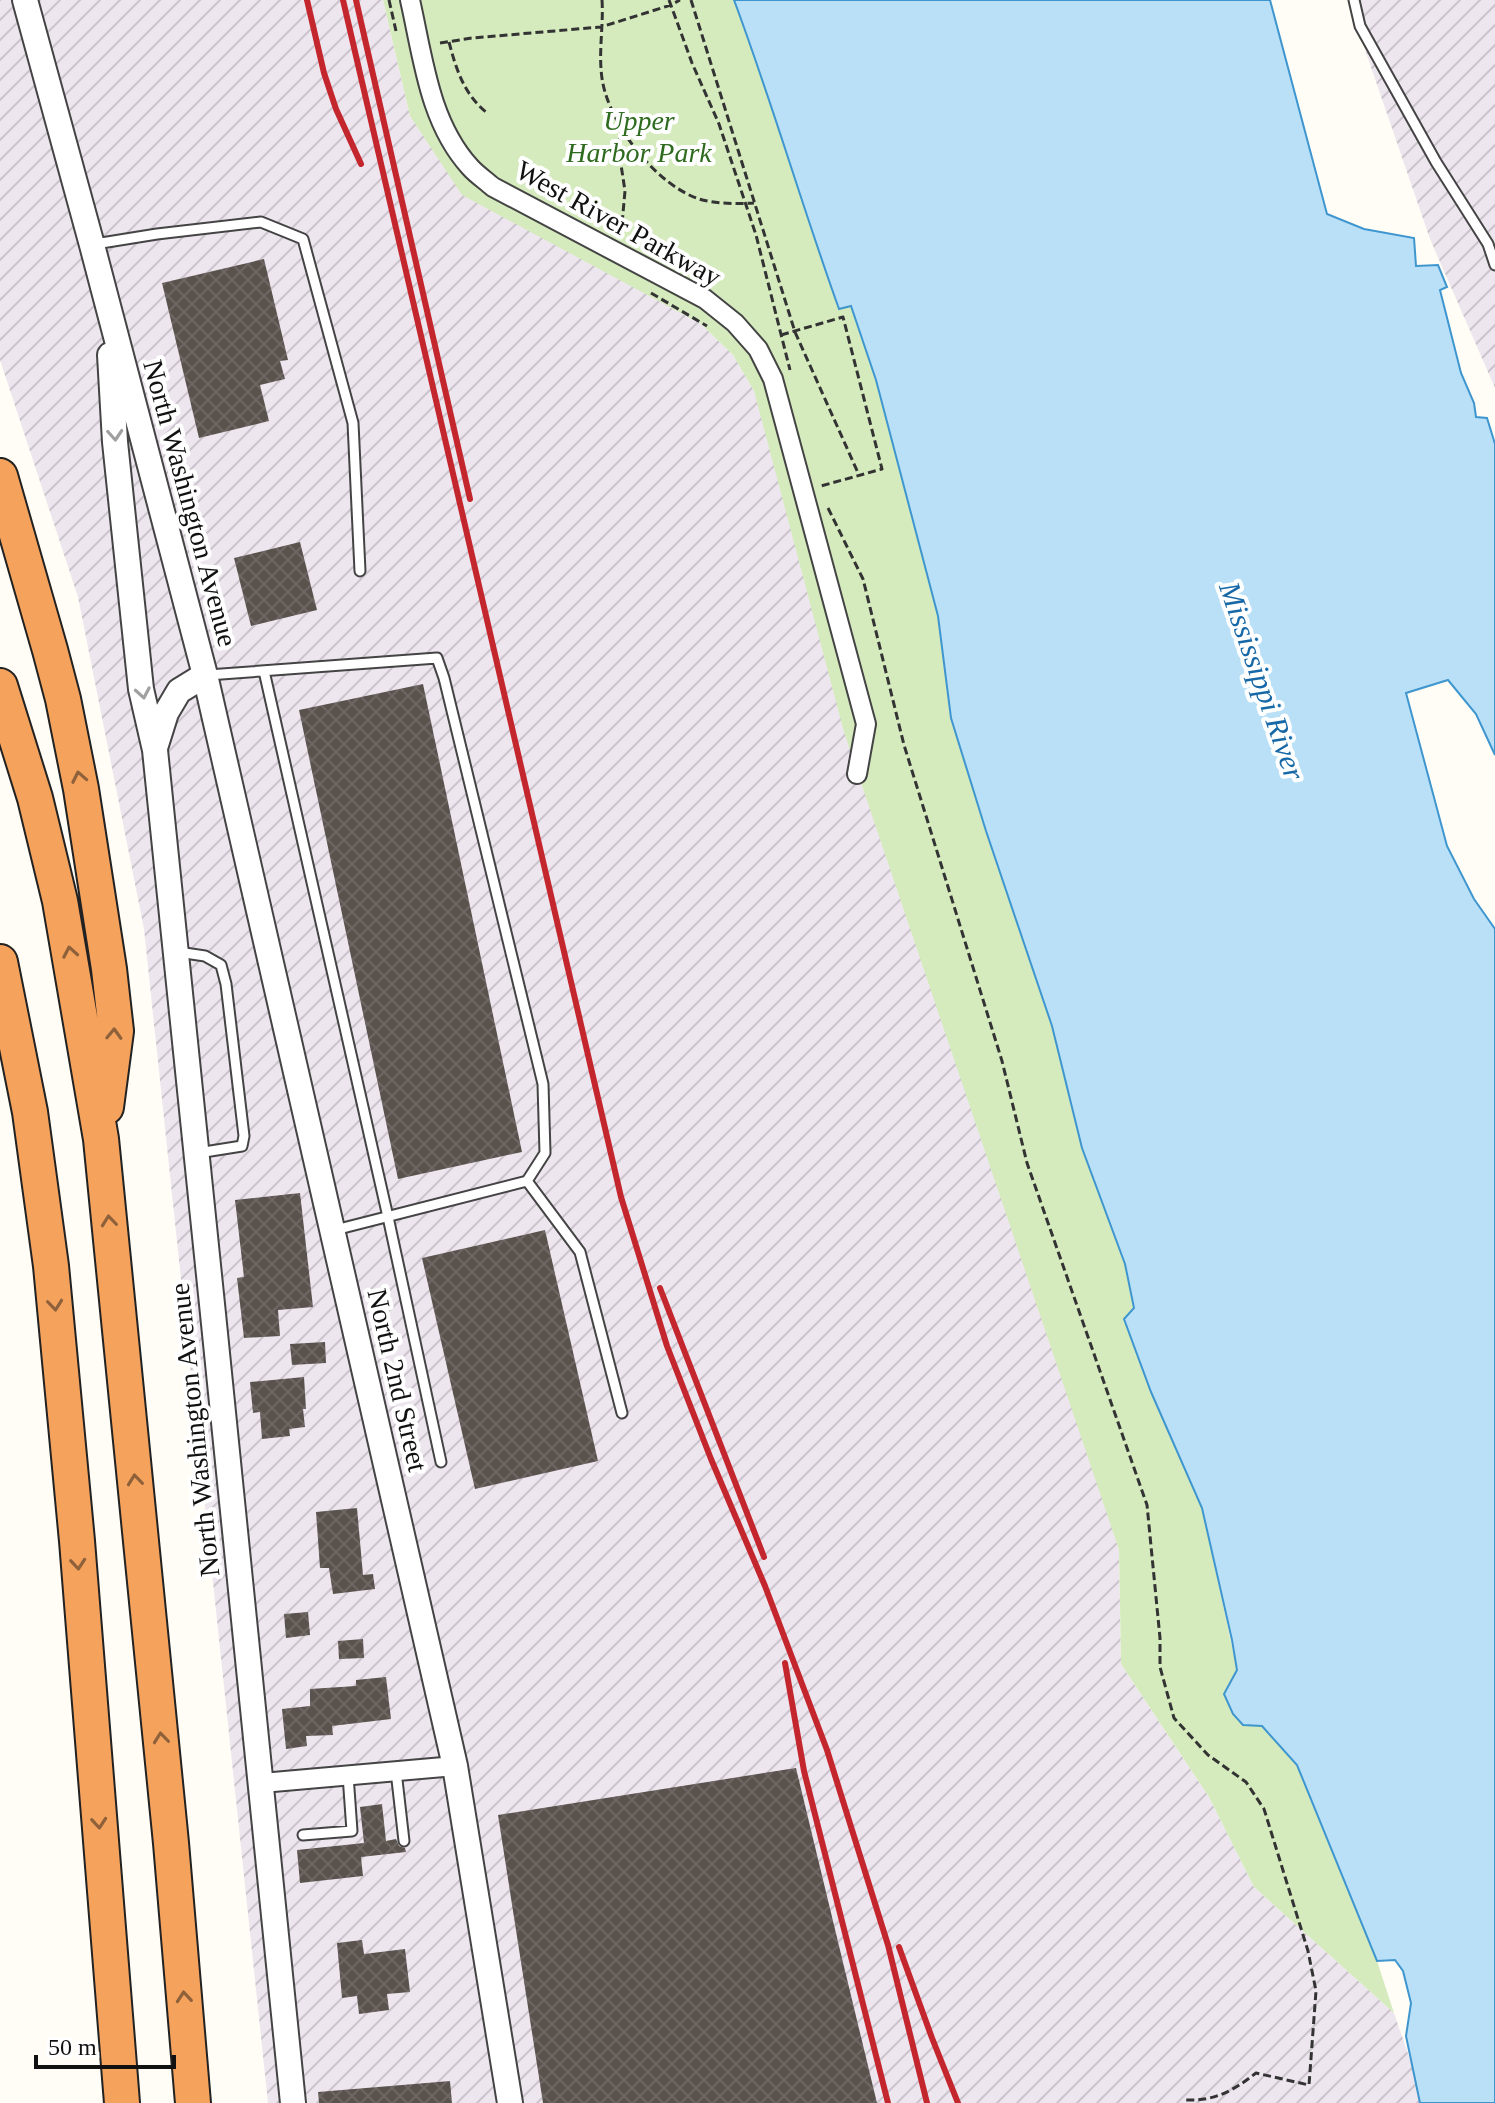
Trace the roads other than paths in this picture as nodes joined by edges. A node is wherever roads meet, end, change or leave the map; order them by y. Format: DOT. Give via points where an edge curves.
graph roads {
  1 [pos="25,0"];
  2 [pos="410,0"];
  3 [pos="1354,0"];
  4 [pos="92,245"];
  5 [pos="1495,265"];
  6 [pos="106,301"];
  7 [pos="0,476"];
  8 [pos="360,571"];
  9 [pos="264,671"];
  10 [pos="205,675"];
  11 [pos="0,686"];
  12 [pos="155,750"];
  13 [pos="857,774"];
  14 [pos="175,951"];
  15 [pos="0,962"];
  16 [pos="0,1032"];
  17 [pos="101,1139"];
  18 [pos="195,1154"];
  19 [pos="527,1181"];
  20 [pos="388,1217"];
  21 [pos="47,1227"];
  22 [pos="332,1231"];
  23 [pos="622,1413"];
  24 [pos="441,1462"];
  25 [pos="455,1766"];
  26 [pos="396,1771"];
  27 [pos="348,1775"];
  28 [pos="262,1783"];
  29 [pos="303,1835"];
  30 [pos="404,1841"];
  31 [pos="122,2103"];
  32 [pos="193,2103"];
  33 [pos="293,2103"];
  34 [pos="510,2103"];
  1 -- 4 [label="street, North Washington Avenue"];
  2 -- 13 [label="street, West River Parkway" via="432,97 451,142 471,168 493,187 705,299 758,349 773,379 866,724"];
  3 -- 5 [label="lane" via="1360,26 1488,244"];
  4 -- 6 [label="street, North Washington Avenue"];
  4 -- 8 [label="lane" via="261,222 303,239 353,423"];
  6 -- 10 [label="street, North Washington Avenue"];
  6 -- 12 [label="street, North Washington Avenue, one-way" via="141,689"];
  17 -- 7 [label="highway, one-way" via="116,1031 109,969 63,699"];
  9 -- 10 [label="lane"];
  9 -- 19 [label="lane" via="437,658 543,1084 545,1153"];
  9 -- 20 [label="lane"];
  10 -- 12 [label="street, North Washington Avenue" via="179,691"];
  10 -- 22 [label="street, North 2nd Street"];
  17 -- 11 [label="highway, one-way" via="60,901"];
  12 -- 14 [label="street, North Washington Avenue"];
  14 -- 18 [label="street, North Washington Avenue"];
  14 -- 18 [label="lane" via="221,965 244,1136 242,1146"];
  15 -- 21 [label="highway"];
  16 -- 21 [label="highway"];
  32 -- 17 [label="highway, one-way"];
  18 -- 28 [label="street, North Washington Avenue"];
  19 -- 20 [label="lane"];
  19 -- 23 [label="lane" via="580,1252"];
  20 -- 22 [label="lane"];
  20 -- 24 [label="lane"];
  21 -- 31 [label="highway, one-way"];
  22 -- 25 [label="street, North 2nd Street"];
  25 -- 26 [label="street"];
  25 -- 34 [label="street, North 2nd Street"];
  26 -- 27 [label="street"];
  26 -- 30 [label="lane"];
  27 -- 28 [label="street"];
  27 -- 29 [label="lane" via="352,1831"];
  28 -- 33 [label="street, North Washington Avenue"];
}
